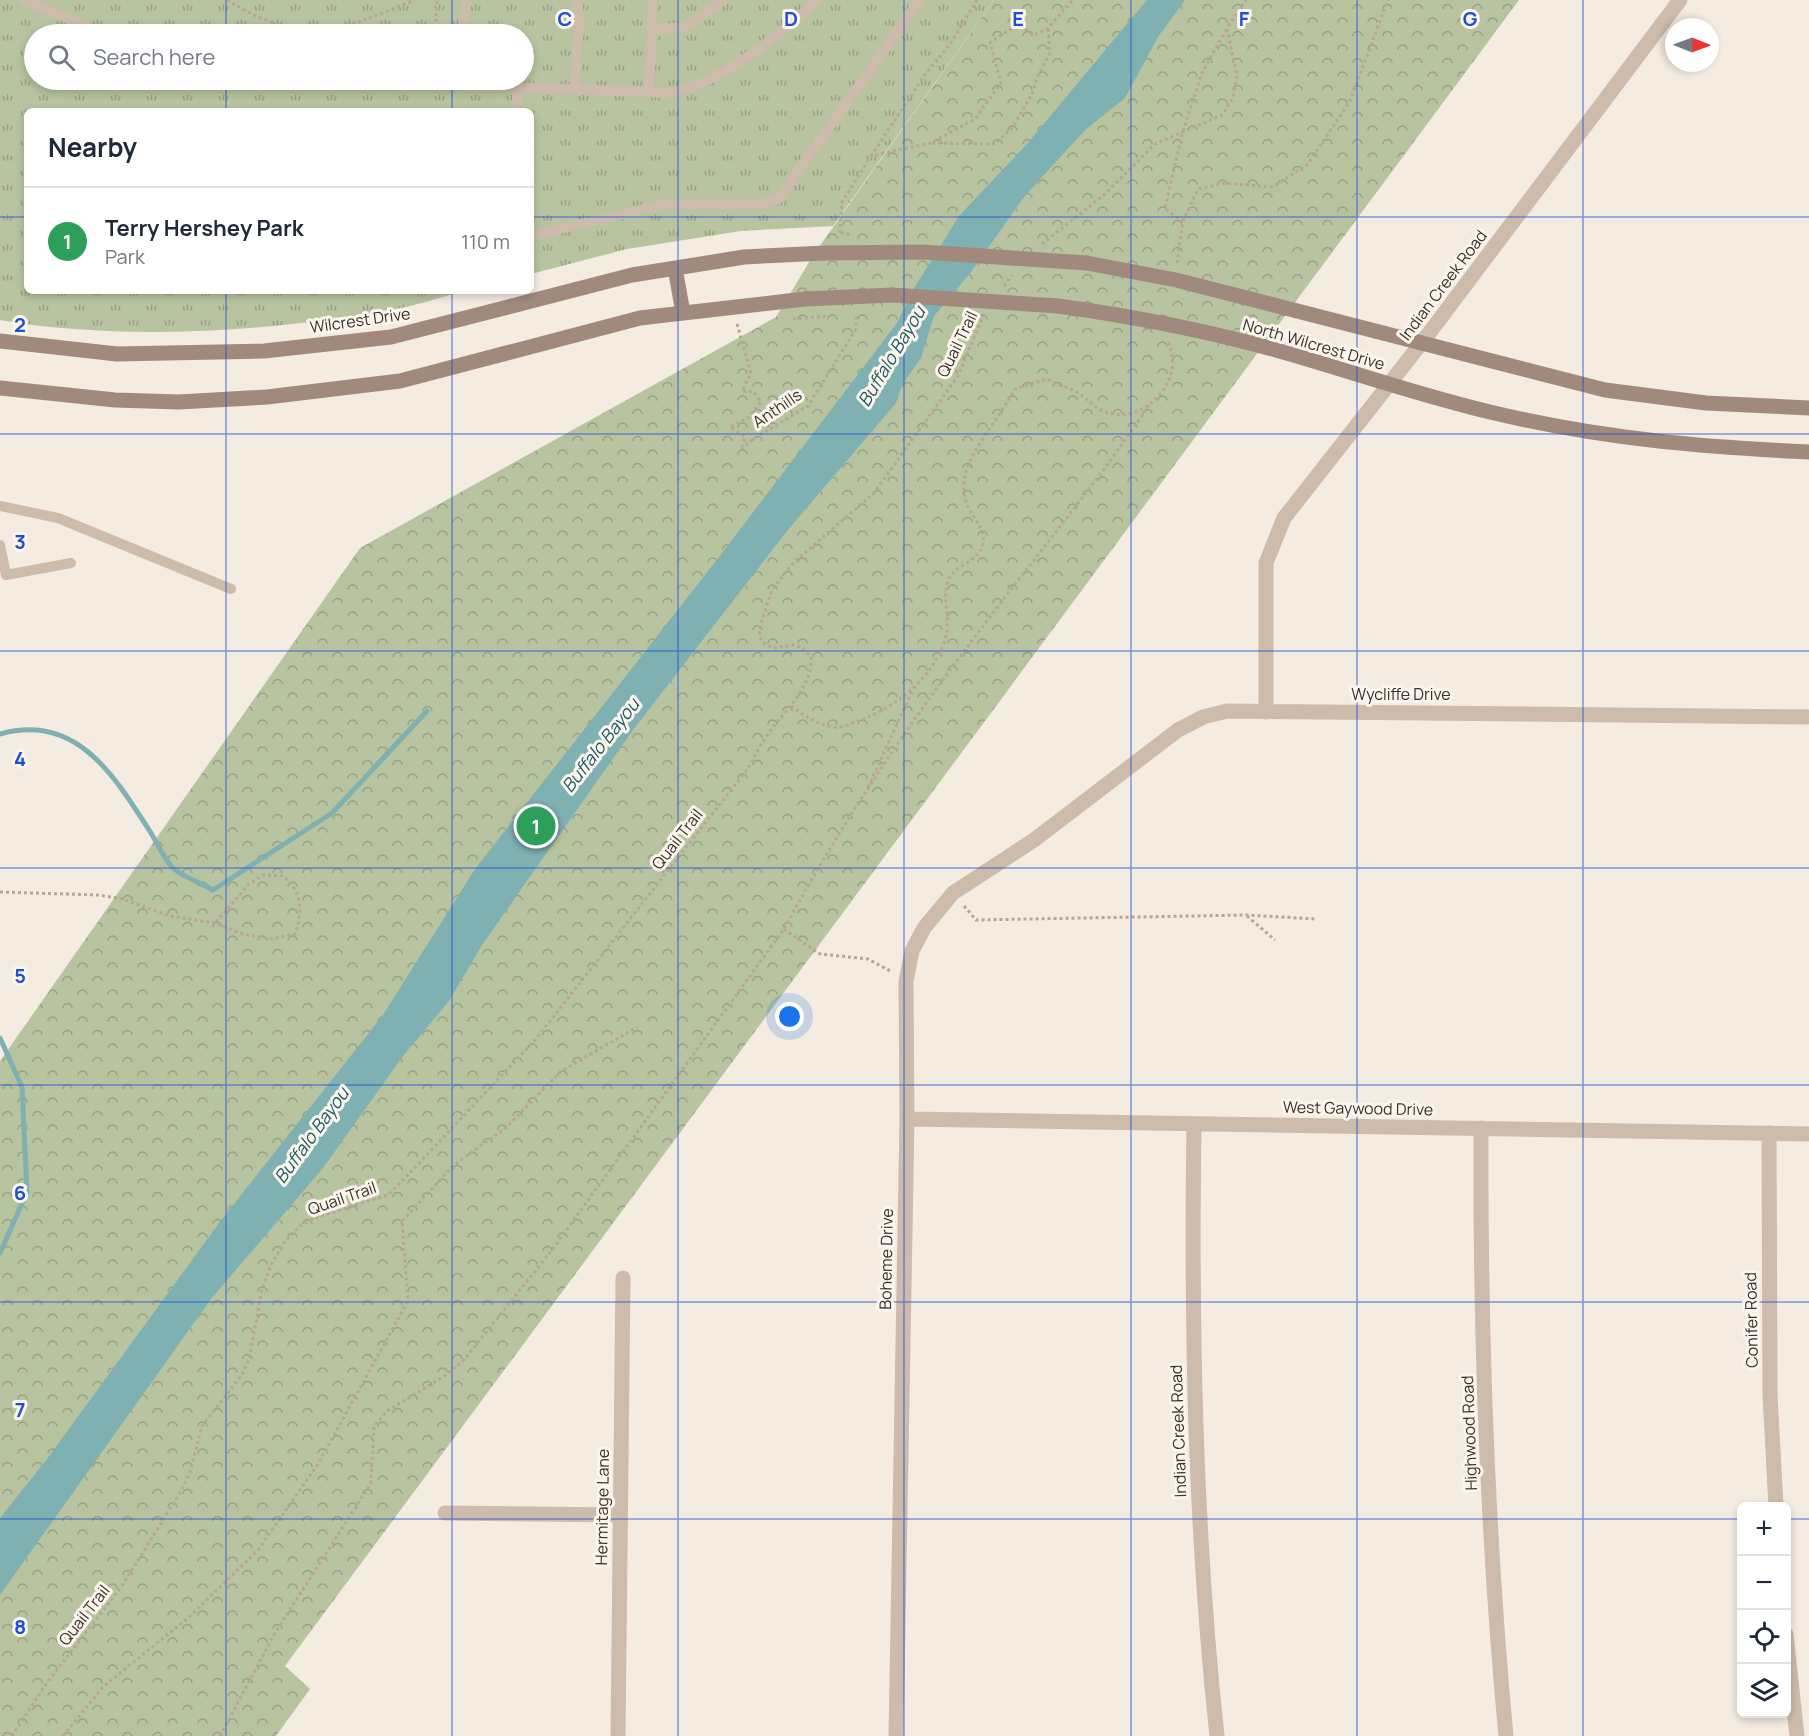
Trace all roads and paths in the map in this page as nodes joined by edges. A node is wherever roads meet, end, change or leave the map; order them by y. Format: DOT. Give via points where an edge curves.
graph roads {
  1 [pos="24,0"];
  2 [pos="227,0"];
  3 [pos="414,0"];
  4 [pos="437,0"];
  5 [pos="467,0"];
  6 [pos="576,0"];
  7 [pos="652,0"];
  8 [pos="724,0"];
  9 [pos="818,0"];
  10 [pos="920,0"];
  11 [pos="977,0"];
  12 [pos="1073,0"];
  13 [pos="1246,0"];
  14 [pos="1388,0"];
  15 [pos="1680,0"];
  16 [pos="80,24"];
  17 [pos="281,24"];
  18 [pos="347,24"];
  19 [pos="436,24"];
  20 [pos="463,24"];
  21 [pos="1048,28"];
  22 [pos="1227,28"];
  23 [pos="652,30"];
  24 [pos="574,88"];
  25 [pos="534,89"];
  26 [pos="517,90"];
  27 [pos="649,92"];
  28 [pos="517,108"];
  29 [pos="1182,134"];
  30 [pos="931,143"];
  31 [pos="871,156"];
  32 [pos="1183,221"];
  33 [pos="841,232"];
  34 [pos="534,235"];
  35 [pos="856,242"];
  36 [pos="1040,245"];
  37 [pos="825,253"];
  38 [pos="675,268"];
  39 [pos="1016,270"];
  40 [pos="1176,280"];
  41 [pos="1003,287"];
  42 [pos="861,306"];
  43 [pos="733,307"];
  44 [pos="987,311"];
  45 [pos="683,313"];
  46 [pos="1167,324"];
  47 [pos="0,341"];
  48 [pos="1421,344"];
  49 [pos="1390,384"];
  50 [pos="0,388"];
  51 [pos="1149,405"];
  52 [pos="1809,408"];
  53 [pos="1809,452"];
  54 [pos="0,506"];
  55 [pos="0,545"];
  56 [pos="71,562"];
  57 [pos="231,589"];
  58 [pos="913,689"];
  59 [pos="791,706"];
  60 [pos="1266,712"];
  61 [pos="1809,717"];
  62 [pos="864,794"];
  63 [pos="1034,840"];
  64 [pos="0,892"];
  65 [pos="953,893"];
  66 [pos="1246,915"];
  67 [pos="1316,919"];
  68 [pos="215,923"];
  69 [pos="784,929"];
  70 [pos="1275,940"];
  71 [pos="906,981"];
  72 [pos="637,1027"];
  73 [pos="907,1119"];
  74 [pos="1194,1124"];
  75 [pos="1480,1128"];
  76 [pos="1769,1133"];
  77 [pos="1809,1134"];
  78 [pos="623,1278"];
  79 [pos="1776,1502"];
  80 [pos="445,1513"];
  81 [pos="620,1515"];
  82 [pos="1789,1664"];
  83 [pos="12,1736"];
  84 [pos="63,1736"];
  85 [pos="220,1736"];
  86 [pos="618,1736"];
  87 [pos="896,1736"];
  88 [pos="1217,1736"];
  89 [pos="1506,1736"];
  90 [pos="1797,1736"];
  1 -- 16 [label="lane"];
  2 -- 17 [label="path"];
  3 -- 18 [label="path"];
  4 -- 19 [label="path"];
  5 -- 20 [label="lane"];
  6 -- 24 [label="lane" via="580,16"];
  7 -- 23 [label="lane"];
  8 -- 23 [label="lane" via="686,27"];
  9 -- 27 [label="lane" via="782,33 709,80 690,89"];
  10 -- 34 [label="lane" via="778,199 763,204 665,204"];
  11 -- 31 [label="path"];
  12 -- 21 [label="path"];
  13 -- 22 [label="path"];
  14 -- 32 [label="path" via="1350,101 1308,164 1273,187 1226,183 1198,189"];
  15 -- 48 [label="street, Indian Creek Road"];
  21 -- 30 [label="path" via="1050,52 1013,127 994,144"];
  21 -- 30 [label="path" via="1035,35 1016,25 990,43 1001,83 975,119"];
  22 -- 29 [label="path" via="1202,73"];
  22 -- 29 [label="path" via="1237,76 1233,98 1222,115"];
  23 -- 27 [label="lane"];
  24 -- 25 [label="lane"];
  24 -- 27 [label="lane"];
  26 -- 28 [label="lane"];
  29 -- 32 [label="path" via="1164,209"];
  29 -- 36 [label="path" via="1155,144 1104,195"];
  30 -- 31 [label="path"];
  31 -- 33 [label="path" via="842,202"];
  32 -- 40 [label="path"];
  33 -- 35 [label="path"];
  33 -- 37 [label="path"];
  37 -- 38 [label="main road, Wilcrest Drive" via="744,257"];
  37 -- 40 [label="main road, North Wilcrest Drive, bridge" via="923,252 1087,263"];
  38 -- 45 [label="main road"];
  38 -- 47 [label="main road, Wilcrest Drive" via="632,274 391,337 264,351 117,354"];
  39 -- 41 [label="path"];
  40 -- 48 [label="main road, North Wilcrest Drive"];
  42 -- 43 [label="path, Anthills" via="856,329 808,406 741,450 745,437 730,427 749,417 761,402 754,392 742,391 750,373"];
  43 -- 45 [label="main road"];
  43 -- 46 [label="main road, North Wilcrest Drive, bridge" via="892,295 1058,306"];
  44 -- 59 [label="path, Quail Trail" via="958,376 874,493 794,562 772,590 759,628 760,637 773,648 801,647 811,657 809,675"];
  45 -- 50 [label="main road" via="640,318 400,381 267,397 179,402 116,400"];
  46 -- 49 [label="main road, North Wilcrest Drive" via="1274,349"];
  46 -- 51 [label="path" via="1165,334 1172,351 1172,373"];
  48 -- 49 [label="street, Indian Creek Road"];
  48 -- 52 [label="main road, North Wilcrest Drive" via="1605,390 1706,403"];
  49 -- 53 [label="main road, North Wilcrest Drive" via="1501,415 1593,433 1697,447"];
  49 -- 60 [label="street, Indian Creek Road" via="1284,518 1266,563"];
  51 -- 58 [label="path" via="1119,416 1046,379 1015,389 965,474 963,500 982,527 983,543 974,560 956,569 948,580 945,596 949,619 945,638 936,660"];
  51 -- 62 [label="path" via="980,630"];
  54 -- 57 [label="lane" via="58,518"];
  55 -- 56 [label="lane" via="6,575"];
  58 -- 59 [label="path" via="871,717 834,728 813,721"];
  58 -- 62 [label="path"];
  59 -- 83 [label="path, Quail Trail" via="746,771 536,1040 388,1195 315,1218 285,1241 262,1289 249,1360 202,1426 181,1491 122,1586 46,1684"];
  60 -- 61 [label="street, Wycliffe Drive"];
  60 -- 63 [label="street, Wycliffe Drive" via="1227,711 1203,717 1178,730"];
  62 -- 69 [label="path"];
  63 -- 65 [label="street, Boheme Drive"];
  64 -- 68 [label="path" via="98,895 123,899 171,916"];
  65 -- 66 [label="path" via="976,920"];
  65 -- 71 [label="street, Boheme Drive" via="924,928 912,951"];
  66 -- 67 [label="path"];
  66 -- 70 [label="path"];
  68 -- 68 [label="path" via="243,934 272,939 294,934 300,910 297,891 283,876 263,875 232,900"];
  69 -- 71 [label="path" via="820,954 868,959"];
  69 -- 85 [label="path" via="552,1251 463,1361 387,1411 374,1426 371,1483 275,1633"];
  71 -- 73 [label="street, Boheme Drive"];
  72 -- 84 [label="path" via="560,1072 508,1126 454,1165 402,1221 408,1301 318,1464 258,1550 188,1618 104,1687"];
  73 -- 74 [label="street, West Gaywood Drive"];
  73 -- 87 [label="street, Boheme Drive"];
  74 -- 75 [label="street, West Gaywood Drive"];
  74 -- 88 [label="street, Indian Creek Road" via="1193,1400 1203,1599"];
  75 -- 76 [label="street, West Gaywood Drive"];
  75 -- 89 [label="street, Highwood Road" via="1480,1255 1490,1532"];
  76 -- 77 [label="street, West Gaywood Drive"];
  76 -- 79 [label="street, Conifer Road" via="1770,1395"];
  78 -- 81 [label="street, Hermitage Lane"];
  80 -- 81 [label="street"];
  81 -- 86 [label="street, Hermitage Lane"];
  82 -- 90 [label="street"];
}
